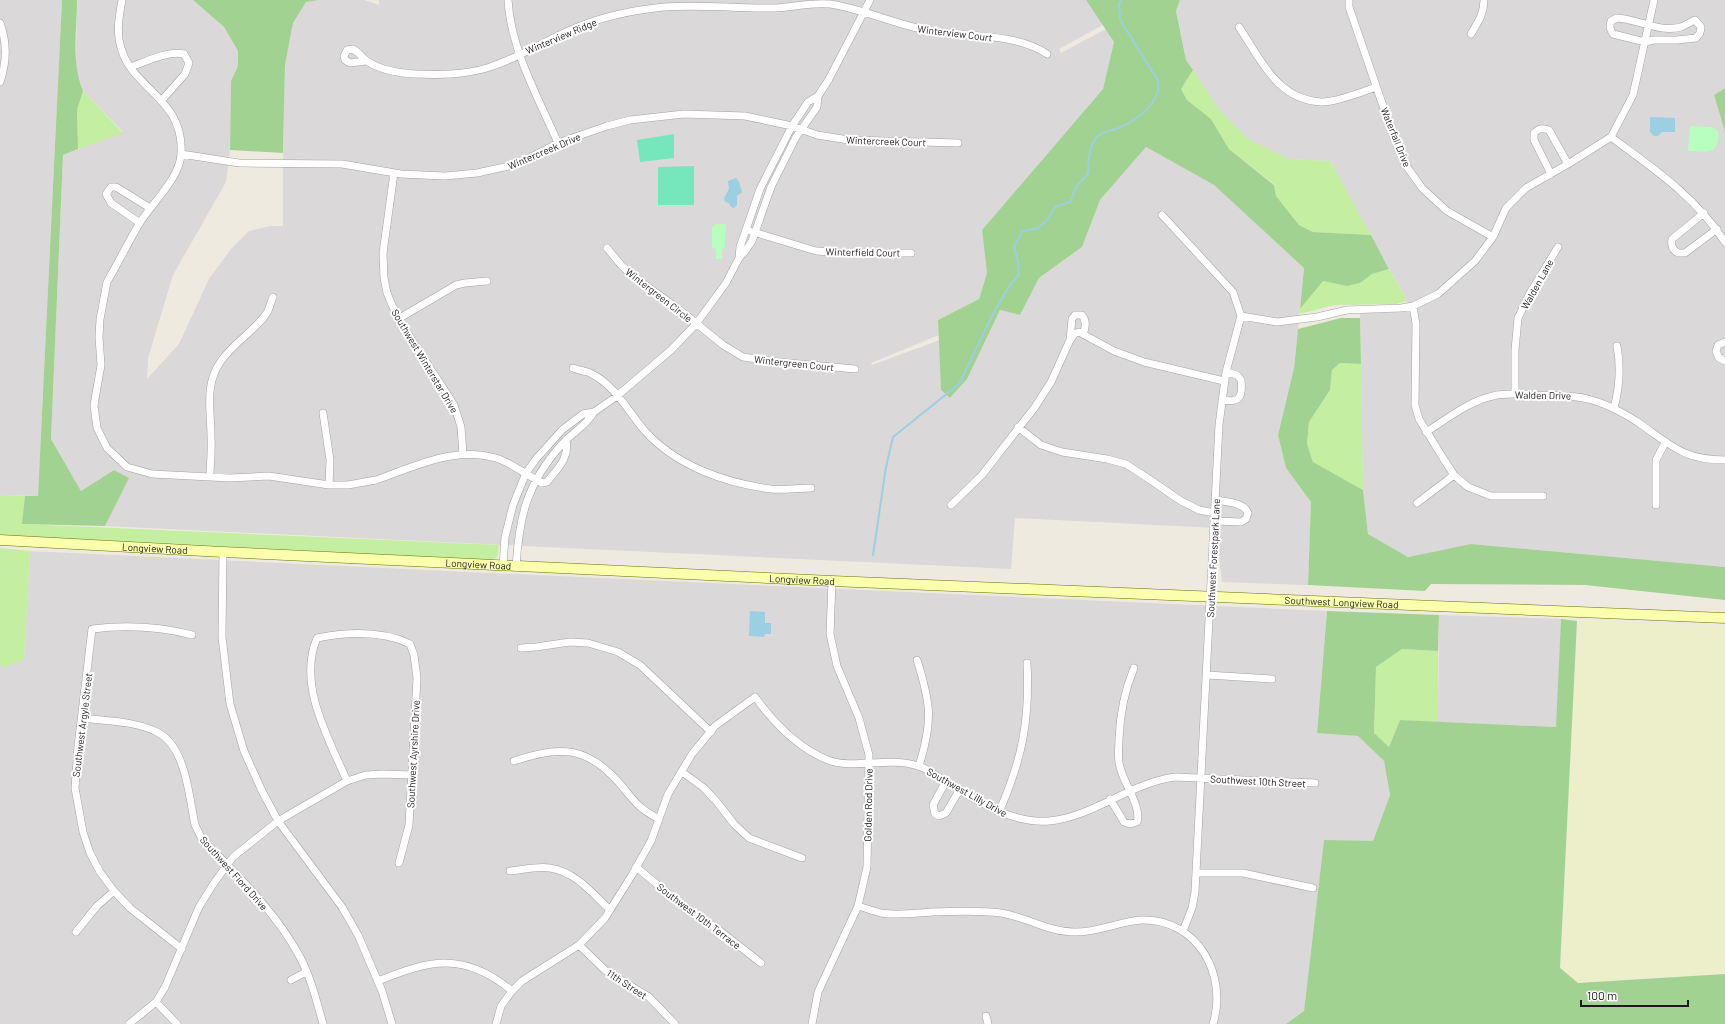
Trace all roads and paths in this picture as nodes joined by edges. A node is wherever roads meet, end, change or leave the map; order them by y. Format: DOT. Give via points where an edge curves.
graph roads {
  1 [pos="122,0"];
  2 [pos="508,0"];
  3 [pos="870,0"];
  4 [pos="1349,0"];
  5 [pos="1484,0"];
  6 [pos="1654,0"];
  7 [pos="863,13"];
  8 [pos="0,23"];
  9 [pos="1648,24"];
  10 [pos="1239,27"];
  11 [pos="1471,34"];
  12 [pos="1645,42"];
  13 [pos="520,54"];
  14 [pos="1047,54"];
  15 [pos="366,61"];
  16 [pos="130,67"];
  17 [pos="0,82"];
  18 [pos="1376,87"];
  19 [pos="818,96"];
  20 [pos="162,100"];
  21 [pos="792,126"];
  22 [pos="802,130"];
  23 [pos="1611,137"];
  24 [pos="558,143"];
  25 [pos="958,143"];
  26 [pos="181,154"];
  27 [pos="1568,164"];
  28 [pos="394,173"];
  29 [pos="1551,174"];
  30 [pos="150,208"];
  31 [pos="1704,213"];
  32 [pos="1162,215"];
  33 [pos="140,223"];
  34 [pos="1717,229"];
  35 [pos="746,230"];
  36 [pos="755,233"];
  37 [pos="1493,237"];
  38 [pos="1725,242"];
  39 [pos="1558,247"];
  40 [pos="607,248"];
  41 [pos="911,253"];
  42 [pos="739,258"];
  43 [pos="487,281"];
  44 [pos="272,297"];
  45 [pos="1413,306"];
  46 [pos="1241,316"];
  47 [pos="398,319"];
  48 [pos="696,324"];
  49 [pos="1083,334"];
  50 [pos="1070,340"];
  51 [pos="1725,342"];
  52 [pos="1617,346"];
  53 [pos="1725,361"];
  54 [pos="573,368"];
  55 [pos="855,369"];
  56 [pos="1226,372"];
  57 [pos="1224,381"];
  58 [pos="1515,394"];
  59 [pos="617,396"];
  60 [pos="1222,400"];
  61 [pos="1614,408"];
  62 [pos="594,412"];
  63 [pos="322,413"];
  64 [pos="1018,427"];
  65 [pos="1426,432"];
  66 [pos="566,440"];
  67 [pos="1665,443"];
  68 [pos="463,454"];
  69 [pos="1725,460"];
  70 [pos="526,473"];
  71 [pos="1454,475"];
  72 [pos="210,477"];
  73 [pos="536,480"];
  74 [pos="329,485"];
  75 [pos="811,488"];
  76 [pos="1543,496"];
  77 [pos="1216,500"];
  78 [pos="1417,503"];
  79 [pos="951,505"];
  80 [pos="1656,505"];
  81 [pos="1215,513"];
  82 [pos="1215,521"];
  83 [pos="0,540"];
  84 [pos="223,552"];
  85 [pos="502,566"];
  86 [pos="516,567"];
  87 [pos="832,581"];
  88 [pos="958,586"];
  89 [pos="1211,598"];
  90 [pos="1725,618"];
  91 [pos="192,634"];
  92 [pos="522,648"];
  93 [pos="917,660"];
  94 [pos="1027,663"];
  95 [pos="1134,668"];
  96 [pos="1207,675"];
  97 [pos="1272,679"];
  98 [pos="82,718"];
  99 [pos="711,732"];
  100 [pos="514,761"];
  101 [pos="869,762"];
  102 [pos="919,766"];
  103 [pos="682,772"];
  104 [pos="412,775"];
  105 [pos="1201,778"];
  106 [pos="347,781"];
  107 [pos="946,781"];
  108 [pos="1316,783"];
  109 [pos="960,789"];
  110 [pos="1129,791"];
  111 [pos="1110,799"];
  112 [pos="999,812"];
  113 [pos="659,819"];
  114 [pos="278,821"];
  115 [pos="802,858"];
  116 [pos="400,863"];
  117 [pos="227,865"];
  118 [pos="636,867"];
  119 [pos="510,871"];
  120 [pos="1196,873"];
  121 [pos="1313,888"];
  122 [pos="114,891"];
  123 [pos="858,906"];
  124 [pos="610,910"];
  125 [pos="1183,931"];
  126 [pos="76,932"];
  127 [pos="579,945"];
  128 [pos="182,949"];
  129 [pos="761,963"];
  130 [pos="306,972"];
  131 [pos="291,980"];
  132 [pos="378,981"];
  133 [pos="512,991"];
  134 [pos="156,1002"];
  135 [pos="129,1024"];
  136 [pos="177,1024"];
  137 [pos="323,1024"];
  138 [pos="392,1024"];
  139 [pos="496,1024"];
  140 [pos="675,1024"];
  141 [pos="812,1024"];
  142 [pos="1213,1024"];
  1 -- 16 [label="street" via="117,25 118,37 121,50"];
  2 -- 13 [label="street" via="511,27"];
  3 -- 7 [label="street"];
  4 -- 18 [label="street, Waterfall Drive" via="1349,7"];
  5 -- 11 [label="street" via="1482,17"];
  6 -- 9 [label="street"];
  7 -- 13 [label="street, Winterview Ridge" via="820,4 777,8 691,5 662,7 603,19 573,29"];
  7 -- 14 [label="street, Winterview Court" via="911,28 1003,39 1038,48"];
  7 -- 19 [label="street"];
  8 -- 17 [label="street" via="4,35 5,67"];
  9 -- 12 [label="street"];
  9 -- 12 [label="street" via="1616,18 1609,25 1613,34"];
  9 -- 12 [label="street" via="1656,28 1681,27 1695,20 1701,27 1696,38"];
  10 -- 18 [label="street" via="1276,82 1297,97 1323,102"];
  12 -- 23 [label="street" via="1633,95"];
  13 -- 15 [label="street, Winterview Ridge" via="488,68 450,75 404,73"];
  13 -- 24 [label="street"];
  16 -- 20 [label="street"];
  16 -- 20 [label="street" via="178,52 184,54 189,63 185,74"];
  18 -- 37 [label="street, Waterfall Drive" via="1405,164 1422,188 1447,211"];
  19 -- 21 [label="street" via="808,102"];
  19 -- 22 [label="street" via="817,107"];
  20 -- 26 [label="street" via="173,116 179,133"];
  21 -- 22 [label="street, Wintercreek Court"];
  21 -- 24 [label="street, Wintercreek Drive" via="745,116 684,114 630,120"];
  21 -- 35 [label="street" via="760,189"];
  22 -- 25 [label="street, Wintercreek Court" via="849,140"];
  22 -- 36 [label="street" via="771,187"];
  23 -- 27 [label="street"];
  23 -- 31 [label="street" via="1658,172"];
  24 -- 28 [label="street, Wintercreek Drive" via="518,164 477,173 445,176"];
  26 -- 28 [label="street, Wintercreek Drive" via="240,163 342,164"];
  26 -- 30 [label="street" via="169,183"];
  27 -- 29 [label="street"];
  27 -- 29 [label="street" via="1549,130 1538,129 1534,133 1534,140"];
  28 -- 47 [label="street, Southwest Winterstar Drive" via="383,267 387,293"];
  29 -- 37 [label="street" via="1526,188 1506,208"];
  30 -- 33 [label="street"];
  30 -- 33 [label="street" via="116,187 107,190 106,194 111,203"];
  31 -- 34 [label="street"];
  31 -- 34 [label="street" via="1672,239 1673,250 1685,253"];
  32 -- 46 [label="street" via="1233,292"];
  33 -- 72 [label="street" via="104,291 99,337 101,365 94,405 97,428 107,448 126,467 152,474"];
  34 -- 38 [label="street"];
  35 -- 36 [label="street, Winterfield Court"];
  35 -- 42 [label="street"];
  36 -- 41 [label="street, Winterfield Court" via="816,251"];
  36 -- 42 [label="street"];
  37 -- 45 [label="street" via="1475,261 1438,294"];
  39 -- 58 [label="street, Walden Lane" via="1518,318"];
  40 -- 48 [label="street, Wintergreen Circle" via="636,279"];
  42 -- 48 [label="street" via="726,283"];
  43 -- 47 [label="street" via="456,285"];
  44 -- 72 [label="street" via="264,317 225,355 215,370 208,399 212,438"];
  45 -- 46 [label="street" via="1347,310 1277,322"];
  45 -- 65 [label="street" via="1416,324 1415,405"];
  46 -- 56 [label="street, Southwest Forestpark Lane"];
  47 -- 68 [label="street, Southwest Winterstar Drive" via="454,405 461,427"];
  48 -- 55 [label="street, Wintergreen Court" via="742,357"];
  48 -- 59 [label="street" via="671,350"];
  49 -- 50 [label="street" via="1074,334"];
  49 -- 50 [label="street" via="1086,328 1085,319 1082,315 1075,315 1072,319"];
  49 -- 57 [label="street" via="1114,351 1144,362"];
  50 -- 64 [label="street" via="1051,382"];
  51 -- 53 [label="street" via="1718,345 1716,351 1719,358"];
  52 -- 61 [label="street" via="1620,374"];
  54 -- 59 [label="street" via="590,373"];
  56 -- 57 [label="street, Southwest Forestpark Lane"];
  56 -- 60 [label="street" via="1236,375 1241,380 1241,394 1232,402"];
  57 -- 60 [label="street, Southwest Forestpark Lane"];
  58 -- 61 [label="street, Walden Drive" via="1583,397"];
  58 -- 65 [label="street, Walden Drive" via="1492,396 1471,404"];
  59 -- 62 [label="street"];
  59 -- 75 [label="street" via="665,451 709,474 772,489"];
  60 -- 77 [label="street, Southwest Forestpark Lane"];
  61 -- 67 [label="street, Walden Drive"];
  62 -- 66 [label="street" via="589,421"];
  62 -- 70 [label="street" via="583,414 562,430"];
  63 -- 74 [label="street" via="330,460"];
  64 -- 79 [label="street" via="982,475"];
  64 -- 81 [label="street" via="1040,445 1062,452 1126,464 1180,501 1199,510"];
  65 -- 71 [label="street"];
  66 -- 73 [label="street" via="549,459"];
  66 -- 73 [label="street" via="567,453 563,461 546,482"];
  67 -- 69 [label="street, Walden Drive" via="1696,458"];
  67 -- 80 [label="street" via="1656,460"];
  68 -- 70 [label="street" via="487,456"];
  68 -- 74 [label="street" via="440,458 364,483"];
  70 -- 73 [label="street"];
  70 -- 85 [label="street" via="511,510"];
  71 -- 76 [label="street" via="1468,487 1491,496"];
  71 -- 78 [label="street"];
  72 -- 74 [label="street" via="269,476"];
  73 -- 86 [label="street" via="523,511"];
  77 -- 81 [label="street, Southwest Forestpark Lane"];
  77 -- 82 [label="street" via="1239,504 1246,508 1248,513 1246,519 1241,522"];
  81 -- 82 [label="street, Southwest Forestpark Lane"];
  82 -- 89 [label="street, Southwest Forestpark Lane"];
  83 -- 84 [label="street, Longview Road"];
  84 -- 85 [label="street, Longview Road"];
  84 -- 114 [label="street" via="222,637 230,704 244,751"];
  85 -- 86 [label="street, Longview Road"];
  86 -- 87 [label="street, Longview Road"];
  87 -- 88 [label="street, Longview Road"];
  87 -- 101 [label="street, Golden Rod Drive" via="830,634 837,666 859,718"];
  88 -- 89 [label="street, Southwest Longview Road"];
  89 -- 90 [label="street, Southwest Longview Road"];
  89 -- 96 [label="street, Southwest Forestpark Lane"];
  91 -- 98 [label="street, Southwest Argyle Street" via="169,629 92,629"];
  92 -- 99 [label="street" via="570,642 588,643 618,652 640,665"];
  93 -- 102 [label="street" via="927,689 930,716 926,746"];
  94 -- 112 [label="street" via="1028,703 1023,745"];
  95 -- 110 [label="street" via="1123,700 1118,755 1121,772"];
  96 -- 97 [label="street"];
  96 -- 105 [label="street, Southwest Forestpark Lane"];
  98 -- 117 [label="street, Southwest Fiord Drive" via="136,725 166,738 181,761 186,775 194,825 202,839"];
  98 -- 122 [label="street, Southwest Argyle Street" via="75,788 77,806 90,853"];
  99 -- 101 [label="street, Southwest Lilly Drive" via="715,726 756,697 776,723 808,750 828,760 848,763"];
  99 -- 103 [label="street" via="692,754"];
  100 -- 113 [label="street" via="554,751 582,754 594,760 620,784 635,804"];
  101 -- 102 [label="street, Southwest Lilly Drive" via="899,762"];
  101 -- 123 [label="street, Golden Rod Drive" via="867,867"];
  102 -- 107 [label="street, Southwest Lilly Drive"];
  103 -- 113 [label="street" via="668,794"];
  103 -- 115 [label="street" via="704,788 749,838"];
  104 -- 106 [label="street" via="366,775"];
  104 -- 106 [label="street, Southwest Ayrshire Drive" via="417,678 410,644 398,638 372,633 342,633 317,638 311,662 316,706"];
  104 -- 116 [label="street, Southwest Ayrshire Drive" via="409,825"];
  105 -- 108 [label="street, Southwest 10th Street"];
  105 -- 110 [label="street, Southwest Lilly Drive" via="1164,778"];
  105 -- 120 [label="street, Southwest Forestpark Lane"];
  106 -- 114 [label="street"];
  107 -- 109 [label="street, Southwest Lilly Drive"];
  107 -- 109 [label="street" via="933,805 935,814 939,816 946,813"];
  109 -- 112 [label="street, Southwest Lilly Drive"];
  110 -- 111 [label="street, Southwest Lilly Drive"];
  110 -- 111 [label="street" via="1137,812 1137,822 1124,822"];
  111 -- 112 [label="street, Southwest Lilly Drive" via="1079,813 1050,821 1020,819"];
  113 -- 118 [label="street" via="651,841"];
  114 -- 117 [label="street" via="233,857"];
  114 -- 132 [label="street" via="342,907 358,935"];
  117 -- 128 [label="street" via="199,907"];
  117 -- 130 [label="street, Southwest Fiord Drive" via="284,932"];
  118 -- 124 [label="street"];
  118 -- 129 [label="street, Southwest 10th Terrace" via="686,909"];
  119 -- 124 [label="street" via="549,868 565,872 579,881"];
  120 -- 121 [label="street" via="1243,873"];
  120 -- 125 [label="street, Southwest Forestpark Lane" via="1192,908"];
  122 -- 126 [label="street" via="97,906"];
  122 -- 128 [label="street, Southwest Argyle Street" via="130,908"];
  123 -- 125 [label="street" via="894,914 1001,913 1050,928 1075,932 1092,931 1141,920 1166,923"];
  123 -- 141 [label="street, Golden Rod Drive" via="818,992"];
  124 -- 127 [label="street"];
  125 -- 142 [label="street" via="1195,941 1207,957 1214,973 1218,997"];
  127 -- 133 [label="street" via="522,981"];
  127 -- 140 [label="street, 11th Street" via="606,971 649,998"];
  128 -- 134 [label="street"];
  130 -- 131 [label="street"];
  130 -- 137 [label="street, Southwest Fiord Drive" via="317,999"];
  132 -- 133 [label="street" via="404,970 428,964 450,963 478,969"];
  132 -- 138 [label="street"];
  133 -- 139 [label="street" via="502,1006"];
  134 -- 135 [label="street"];
  134 -- 136 [label="street"];
}
